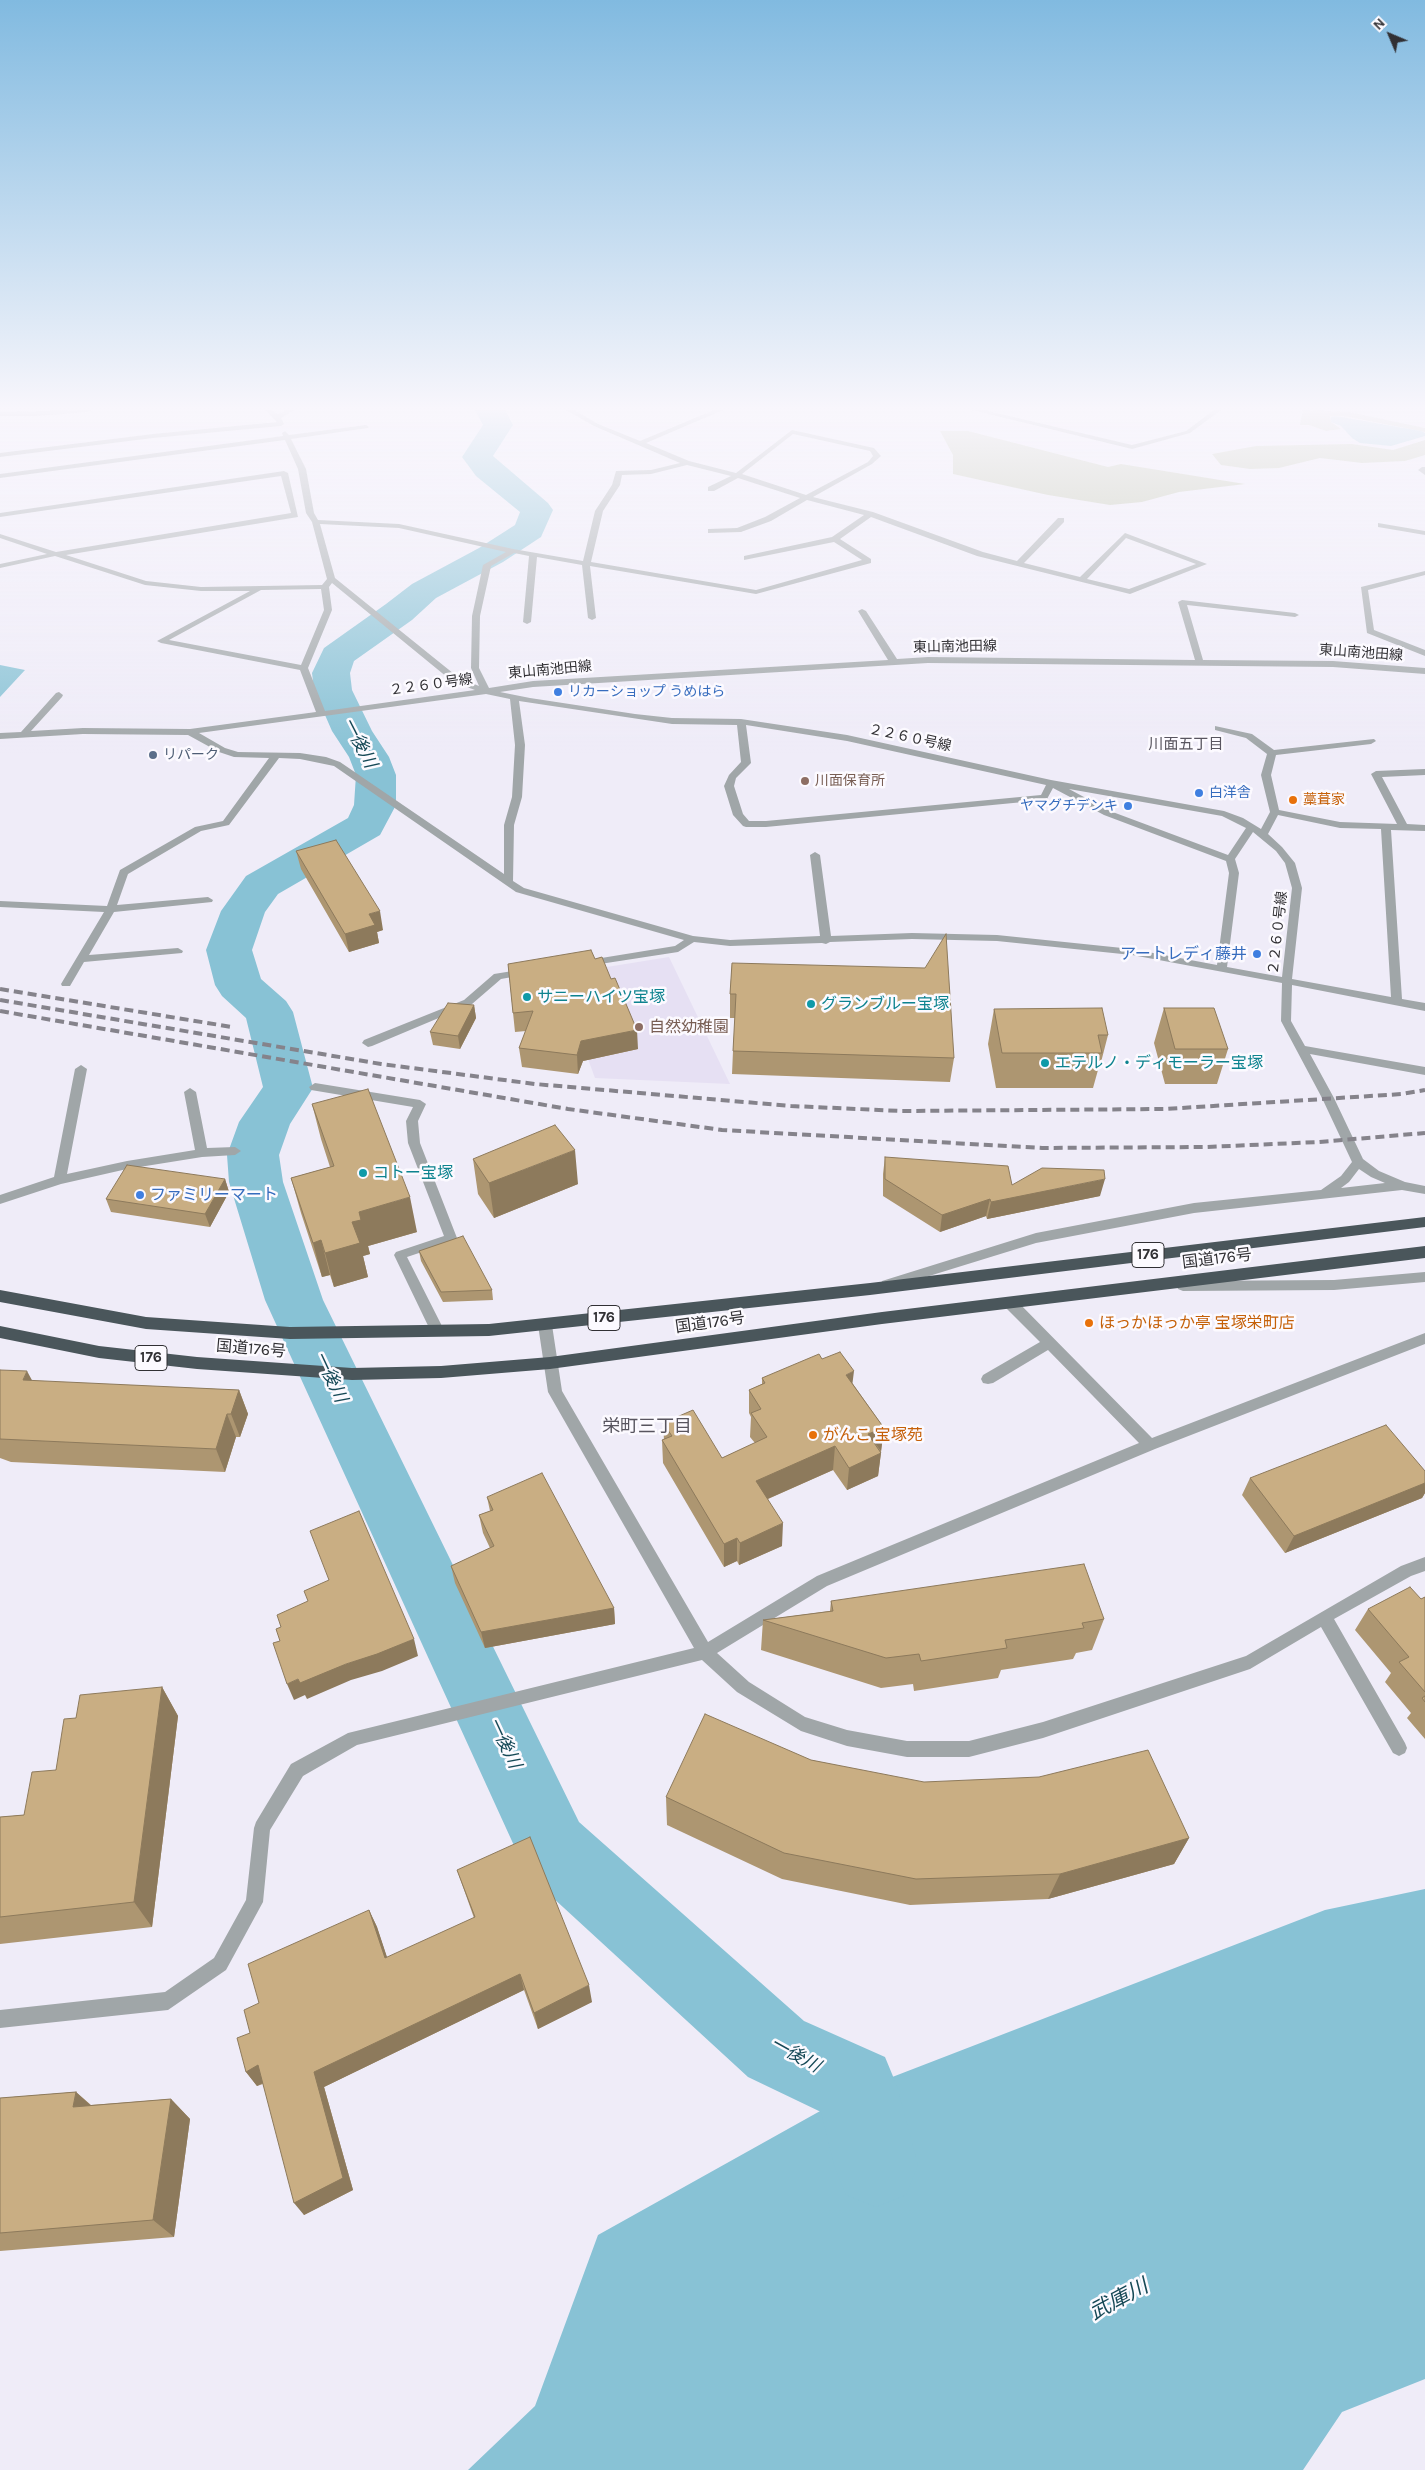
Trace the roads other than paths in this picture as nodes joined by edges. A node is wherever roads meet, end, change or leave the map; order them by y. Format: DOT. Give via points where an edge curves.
graph roads {
  1 [pos="228,525"];
  2 [pos="317,525"];
  3 [pos="384,525"];
  4 [pos="596,525"];
  5 [pos="751,525"];
  6 [pos="854,525"];
  7 [pos="901,525"];
  8 [pos="1056,525"];
  9 [pos="1382,525"];
  10 [pos="711,531"];
  11 [pos="1425,534"];
  12 [pos="0,536"];
  13 [pos="835,539"];
  14 [pos="512,551"];
  15 [pos="56,554"];
  16 [pos="533,554"];
  17 [pos="747,558"];
  18 [pos="1020,564"];
  19 [pos="586,565"];
  20 [pos="0,566"];
  21 [pos="1425,573"];
  22 [pos="331,578"];
  23 [pos="1082,579"];
  24 [pos="325,587"];
  25 [pos="259,589"];
  26 [pos="862,611"];
  27 [pos="1295,615"];
  28 [pos="592,618"];
  29 [pos="527,622"];
  30 [pos="1425,653"];
  31 [pos="1199,661"];
  32 [pos="894,662"];
  33 [pos="304,668"];
  34 [pos="1425,672"];
  35 [pos="486,691"];
  36 [pos="59,695"];
  37 [pos="514,697"];
  38 [pos="320,713"];
  39 [pos="741,722"];
  40 [pos="1218,728"];
  41 [pos="190,732"];
  42 [pos="4,736"];
  43 [pos="22,736"];
  44 [pos="1372,741"];
  45 [pos="0,748"];
  46 [pos="1272,753"];
  47 [pos="275,757"];
  48 [pos="1425,772"];
  49 [pos="1051,783"];
  50 [pos="1274,812"];
  51 [pos="1252,826"];
  52 [pos="1386,826"];
  53 [pos="1403,826"];
  54 [pos="1425,828"];
  55 [pos="1263,834"];
  56 [pos="815,855"];
  57 [pos="1230,859"];
  58 [pos="509,880"];
  59 [pos="208,900"];
  60 [pos="0,904"];
  61 [pos="111,910"];
  62 [pos="692,939"];
  63 [pos="826,941"];
  64 [pos="178,951"];
  65 [pos="82,959"];
  66 [pos="574,965"];
  67 [pos="1222,968"];
  68 [pos="536,970"];
  69 [pos="1287,980"];
  70 [pos="66,984"];
  71 [pos="1397,1002"];
  72 [pos="1425,1007"];
  73 [pos="368,1043"];
  74 [pos="1302,1049"];
  75 [pos="82,1069"];
  76 [pos="1425,1071"];
  77 [pos="315,1087"];
  78 [pos="190,1092"];
  79 [pos="235,1150"];
  80 [pos="202,1153"];
  81 [pos="1358,1162"];
  82 [pos="60,1180"];
  83 [pos="1403,1186"];
  84 [pos="1425,1190"];
  85 [pos="1323,1194"];
  86 [pos="0,1200"];
  87 [pos="1425,1222"];
  88 [pos="1425,1252"];
  89 [pos="1425,1277"];
  90 [pos="1147,1286"];
  91 [pos="870,1289"];
  92 [pos="0,1296"];
  93 [pos="1010,1303"];
  94 [pos="545,1325"];
  95 [pos="0,1332"];
  96 [pos="438,1332"];
  97 [pos="1425,1338"];
  98 [pos="1049,1343"];
  99 [pos="550,1363"];
  100 [pos="988,1379"];
  101 [pos="1150,1444"];
  102 [pos="1425,1564"];
  103 [pos="1324,1617"];
  104 [pos="705,1652"];
  105 [pos="1399,1748"];
  106 [pos="0,2019"];
  1 -- 15 [label="street"];
  2 -- 22 [label="street"];
  3 -- 14 [label="street"];
  4 -- 19 [label="street"];
  5 -- 10 [label="street" via="738,530"];
  6 -- 13 [label="street"];
  7 -- 18 [label="street" via="980,554"];
  8 -- 18 [label="street"];
  9 -- 11 [label="street"];
  12 -- 15 [label="street"];
  13 -- 17 [label="street"];
  13 -- 19 [label="street" via="868,561 756,592"];
  14 -- 16 [label="street"];
  14 -- 35 [label="street" via="487,565 476,616 475,668"];
  15 -- 20 [label="street"];
  15 -- 25 [label="street" via="144,583 201,589"];
  16 -- 19 [label="street"];
  16 -- 29 [label="street"];
  18 -- 23 [label="street"];
  19 -- 28 [label="street"];
  21 -- 30 [label="street" via="1364,589 1370,630"];
  22 -- 24 [label="street"];
  22 -- 35 [label="street" via="456,680"];
  23 -- 23 [label="street" via="1125,535 1203,564 1130,592"];
  24 -- 25 [label="street"];
  24 -- 33 [label="street" via="328,610"];
  25 -- 33 [label="street" via="161,641"];
  26 -- 32 [label="street"];
  27 -- 31 [label="street" via="1182,602"];
  31 -- 32 [label="street, 東山南池田線"];
  31 -- 34 [label="street, 東山南池田線" via="1333,664"];
  32 -- 35 [label="street, 東山南池田線" via="533,684"];
  33 -- 38 [label="street"];
  35 -- 37 [label="street, ２２６０号線"];
  35 -- 38 [label="street, ２２６０号線"];
  36 -- 43 [label="street"];
  37 -- 39 [label="street, ２２６０号線" via="635,717"];
  37 -- 58 [label="street" via="520,745 517,797 509,825"];
  38 -- 41 [label="street, ２２６０号線"];
  39 -- 49 [label="street, ２２６０号線" via="848,738"];
  39 -- 49 [label="street" via="746,763 732,777 729,786 738,816 746,824 1044,797"];
  40 -- 46 [label="street" via="1249,736"];
  41 -- 43 [label="street, ２２６０号線" via="83,731"];
  41 -- 47 [label="street" via="237,755"];
  42 -- 43 [label="street, ２２６０号線"];
  42 -- 45 [label="street"];
  44 -- 46 [label="street"];
  46 -- 50 [label="street" via="1266,775"];
  47 -- 58 [label="street" via="326,760 346,769"];
  47 -- 61 [label="street" via="226,823 198,829 124,872"];
  48 -- 53 [label="street" via="1376,774"];
  49 -- 51 [label="street, ２２６０号線" via="1224,814"];
  49 -- 57 [label="street" via="1108,813"];
  50 -- 52 [label="street" via="1340,826"];
  50 -- 55 [label="street"];
  51 -- 55 [label="street, ２２６０号線"];
  51 -- 57 [label="street"];
  52 -- 53 [label="street"];
  52 -- 71 [label="street"];
  53 -- 54 [label="street"];
  55 -- 69 [label="street, ２２６０号線" via="1290,863 1297,888"];
  56 -- 63 [label="street"];
  57 -- 67 [label="street" via="1234,873"];
  58 -- 62 [label="street" via="520,890"];
  59 -- 61 [label="street"];
  60 -- 61 [label="street"];
  61 -- 65 [label="street"];
  62 -- 63 [label="street" via="730,943"];
  62 -- 66 [label="street" via="678,949"];
  63 -- 67 [label="street" via="912,936 997,938 1132,952"];
  64 -- 65 [label="street"];
  65 -- 70 [label="street"];
  67 -- 69 [label="street"];
  68 -- 73 [label="street" via="498,976 468,1002"];
  69 -- 71 [label="street"];
  69 -- 74 [label="street, ２２６０号線" via="1286,1021"];
  71 -- 72 [label="street"];
  74 -- 76 [label="street"];
  74 -- 81 [label="street, ２２６０号線"];
  75 -- 82 [label="street"];
  77 -- 96 [label="street" via="420,1104 412,1122 414,1143 451,1238 400,1255"];
  78 -- 80 [label="street"];
  79 -- 80 [label="street"];
  80 -- 82 [label="street"];
  81 -- 83 [label="street" via="1375,1174"];
  81 -- 85 [label="street" via="1345,1179"];
  82 -- 86 [label="street"];
  83 -- 84 [label="street"];
  83 -- 85 [label="street"];
  85 -- 91 [label="street" via="1194,1208 1036,1238"];
  87 -- 91 [label="highway, 国道176号 / 176"];
  88 -- 90 [label="highway, 国道176号 / 176"];
  89 -- 90 [label="street" via="1334,1285"];
  90 -- 93 [label="highway, 国道176号 / 176"];
  91 -- 94 [label="highway, 国道176号 / 176"];
  92 -- 96 [label="highway, 国道176号 / 176" via="146,1323 290,1333"];
  93 -- 98 [label="street"];
  93 -- 99 [label="highway, 国道176号 / 176"];
  94 -- 96 [label="highway, 国道176号 / 176"];
  94 -- 99 [label="street"];
  95 -- 99 [label="highway, 国道176号 / 176" via="99,1352 305,1372 441,1372"];
  97 -- 101 [label="street"];
  98 -- 100 [label="street"];
  98 -- 101 [label="street"];
  99 -- 104 [label="street" via="555,1392"];
  101 -- 104 [label="street" via="822,1581"];
  102 -- 103 [label="street" via="1406,1571"];
  103 -- 104 [label="street" via="1250,1662 1043,1730 969,1749 907,1750 847,1738 801,1722 743,1687"];
  103 -- 105 [label="street"];
  104 -- 106 [label="street" via="354,1738 297,1770 262,1828 254,1902 220,1964 168,2001"];
}
